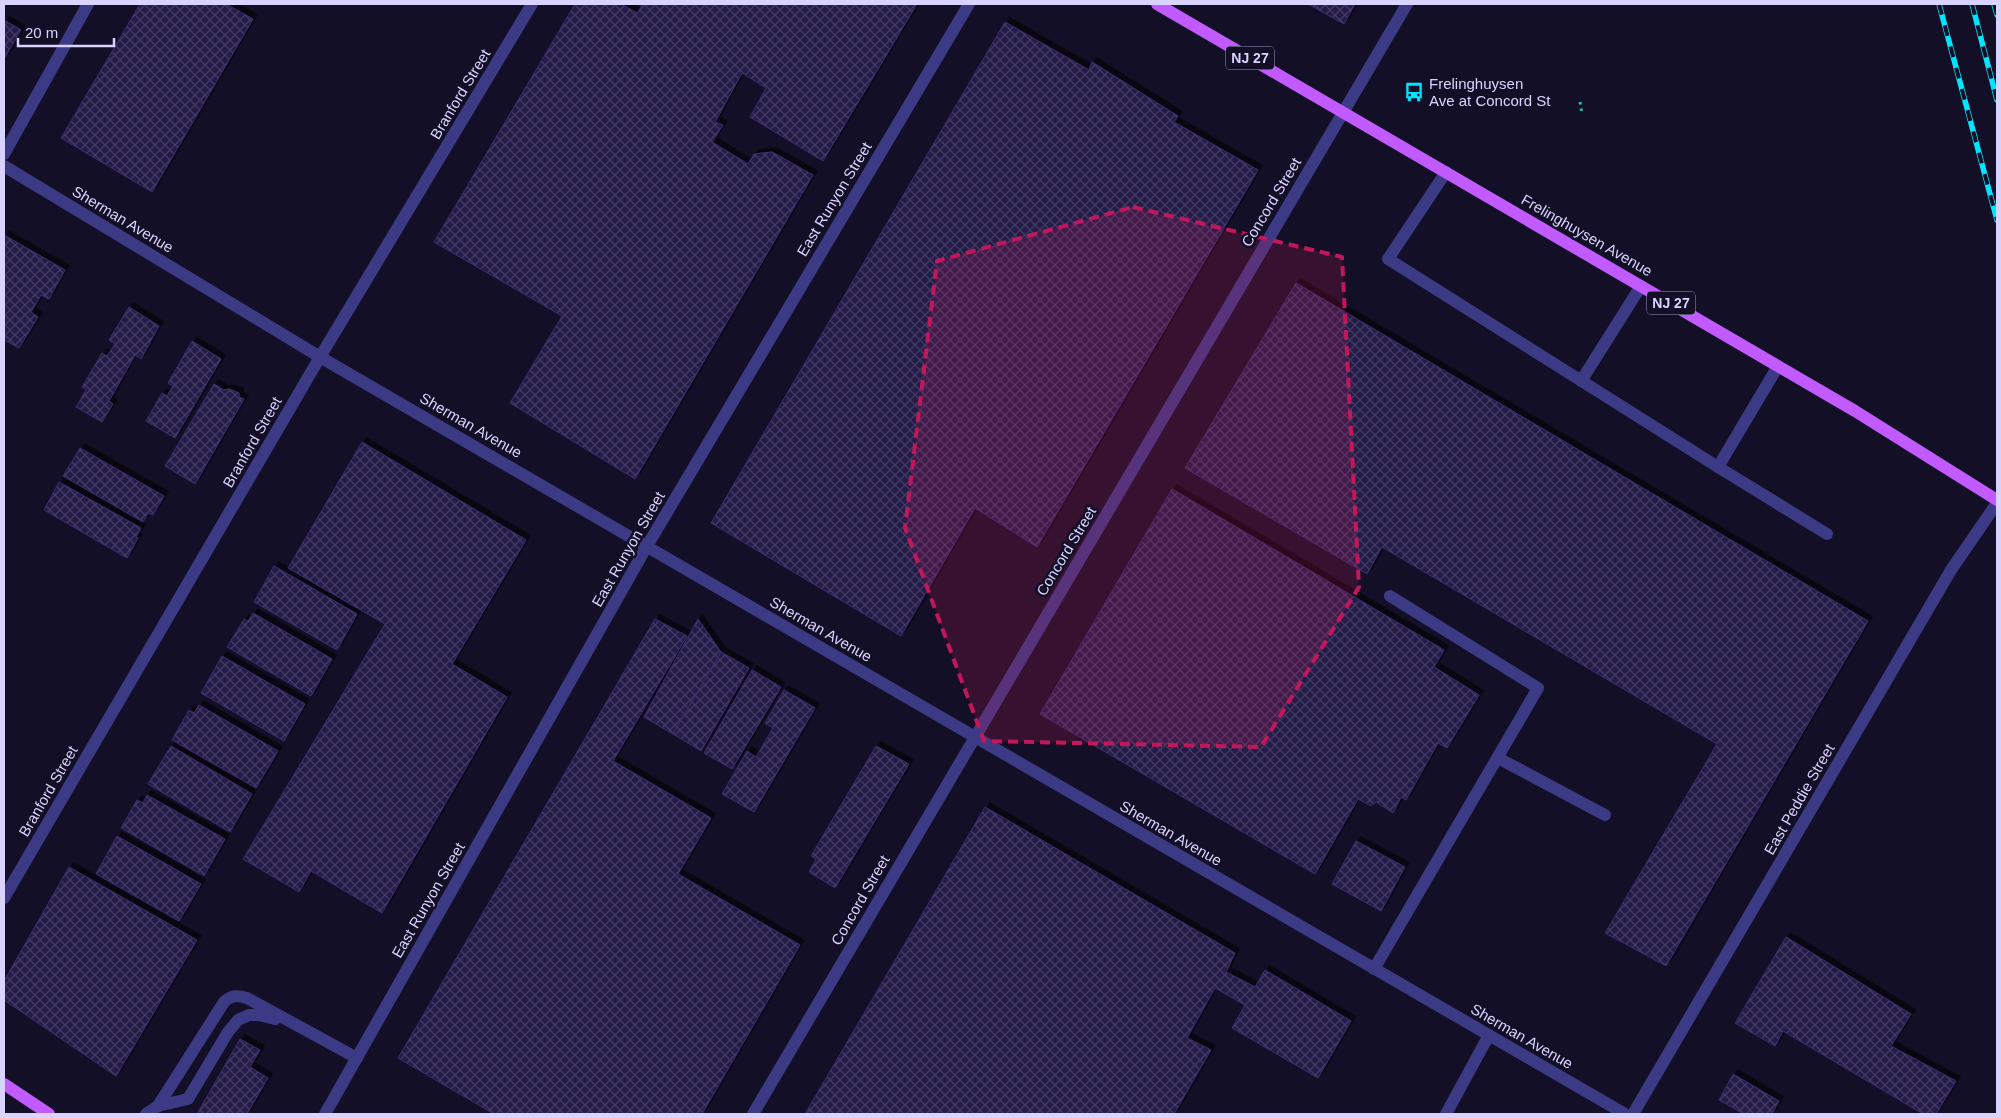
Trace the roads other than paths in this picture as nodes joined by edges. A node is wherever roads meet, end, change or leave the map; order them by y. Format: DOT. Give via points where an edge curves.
graph roads {
  1 [pos="88,4"];
  2 [pos="532,4"];
  3 [pos="968,4"];
  4 [pos="1157,4"];
  5 [pos="1407,4"];
  6 [pos="1342,112"];
  7 [pos="4,154"];
  8 [pos="4,166"];
  9 [pos="1446,172"];
  10 [pos="1641,286"];
  11 [pos="320,357"];
  12 [pos="1778,366"];
  13 [pos="1581,381"];
  14 [pos="1718,467"];
  15 [pos="1997,502"];
  16 [pos="1827,534"];
  17 [pos="647,546"];
  18 [pos="1390,596"];
  19 [pos="974,738"];
  20 [pos="1498,758"];
  21 [pos="1605,815"];
  22 [pos="4,898"];
  23 [pos="1374,969"];
  24 [pos="294,1025"];
  25 [pos="1489,1035"];
  26 [pos="357,1058"];
  27 [pos="4,1084"];
  28 [pos="158,1106"];
  29 [pos="49,1114"];
  30 [pos="146,1114"];
  31 [pos="325,1114"];
  32 [pos="753,1114"];
  33 [pos="1446,1114"];
  34 [pos="1625,1114"];
  35 [pos="1633,1114"];
  1 -- 7 [label="street"];
  2 -- 11 [label="street, Branford Street"];
  3 -- 17 [label="street, East Runyon Street"];
  4 -- 6 [label="main road, Frelinghuysen Avenue / NJ 27"];
  5 -- 6 [label="street, Concord Street"];
  6 -- 9 [label="main road, Frelinghuysen Avenue / NJ 27"];
  6 -- 19 [label="street, Concord Street"];
  8 -- 11 [label="street, Sherman Avenue"];
  9 -- 10 [label="main road, Frelinghuysen Avenue / NJ 27"];
  9 -- 13 [label="street" via="1388,259"];
  10 -- 12 [label="main road, Frelinghuysen Avenue / NJ 27"];
  10 -- 13 [label="street"];
  11 -- 17 [label="street, Sherman Avenue"];
  11 -- 22 [label="street, Branford Street"];
  12 -- 14 [label="street"];
  12 -- 15 [label="main road, Frelinghuysen Avenue / NJ 27"];
  13 -- 14 [label="street"];
  14 -- 16 [label="street"];
  15 -- 35 [label="street, East Peddie Street" via="1951,570"];
  17 -- 19 [label="street, Sherman Avenue"];
  17 -- 26 [label="street, East Runyon Street"];
  18 -- 20 [label="street" via="1538,688"];
  19 -- 23 [label="street, Sherman Avenue"];
  19 -- 32 [label="street, Concord Street"];
  20 -- 21 [label="street"];
  20 -- 23 [label="street"];
  23 -- 25 [label="street, Sherman Avenue"];
  24 -- 26 [label="street"];
  24 -- 28 [label="street" via="259,1015 248,1015 238,1020 188,1099"];
  24 -- 28 [label="street" via="247,998 230,996"];
  25 -- 33 [label="street"];
  25 -- 34 [label="street, Sherman Avenue"];
  26 -- 31 [label="street, East Runyon Street"];
  27 -- 29 [label="main road"];
  28 -- 30 [label="street"];
}
